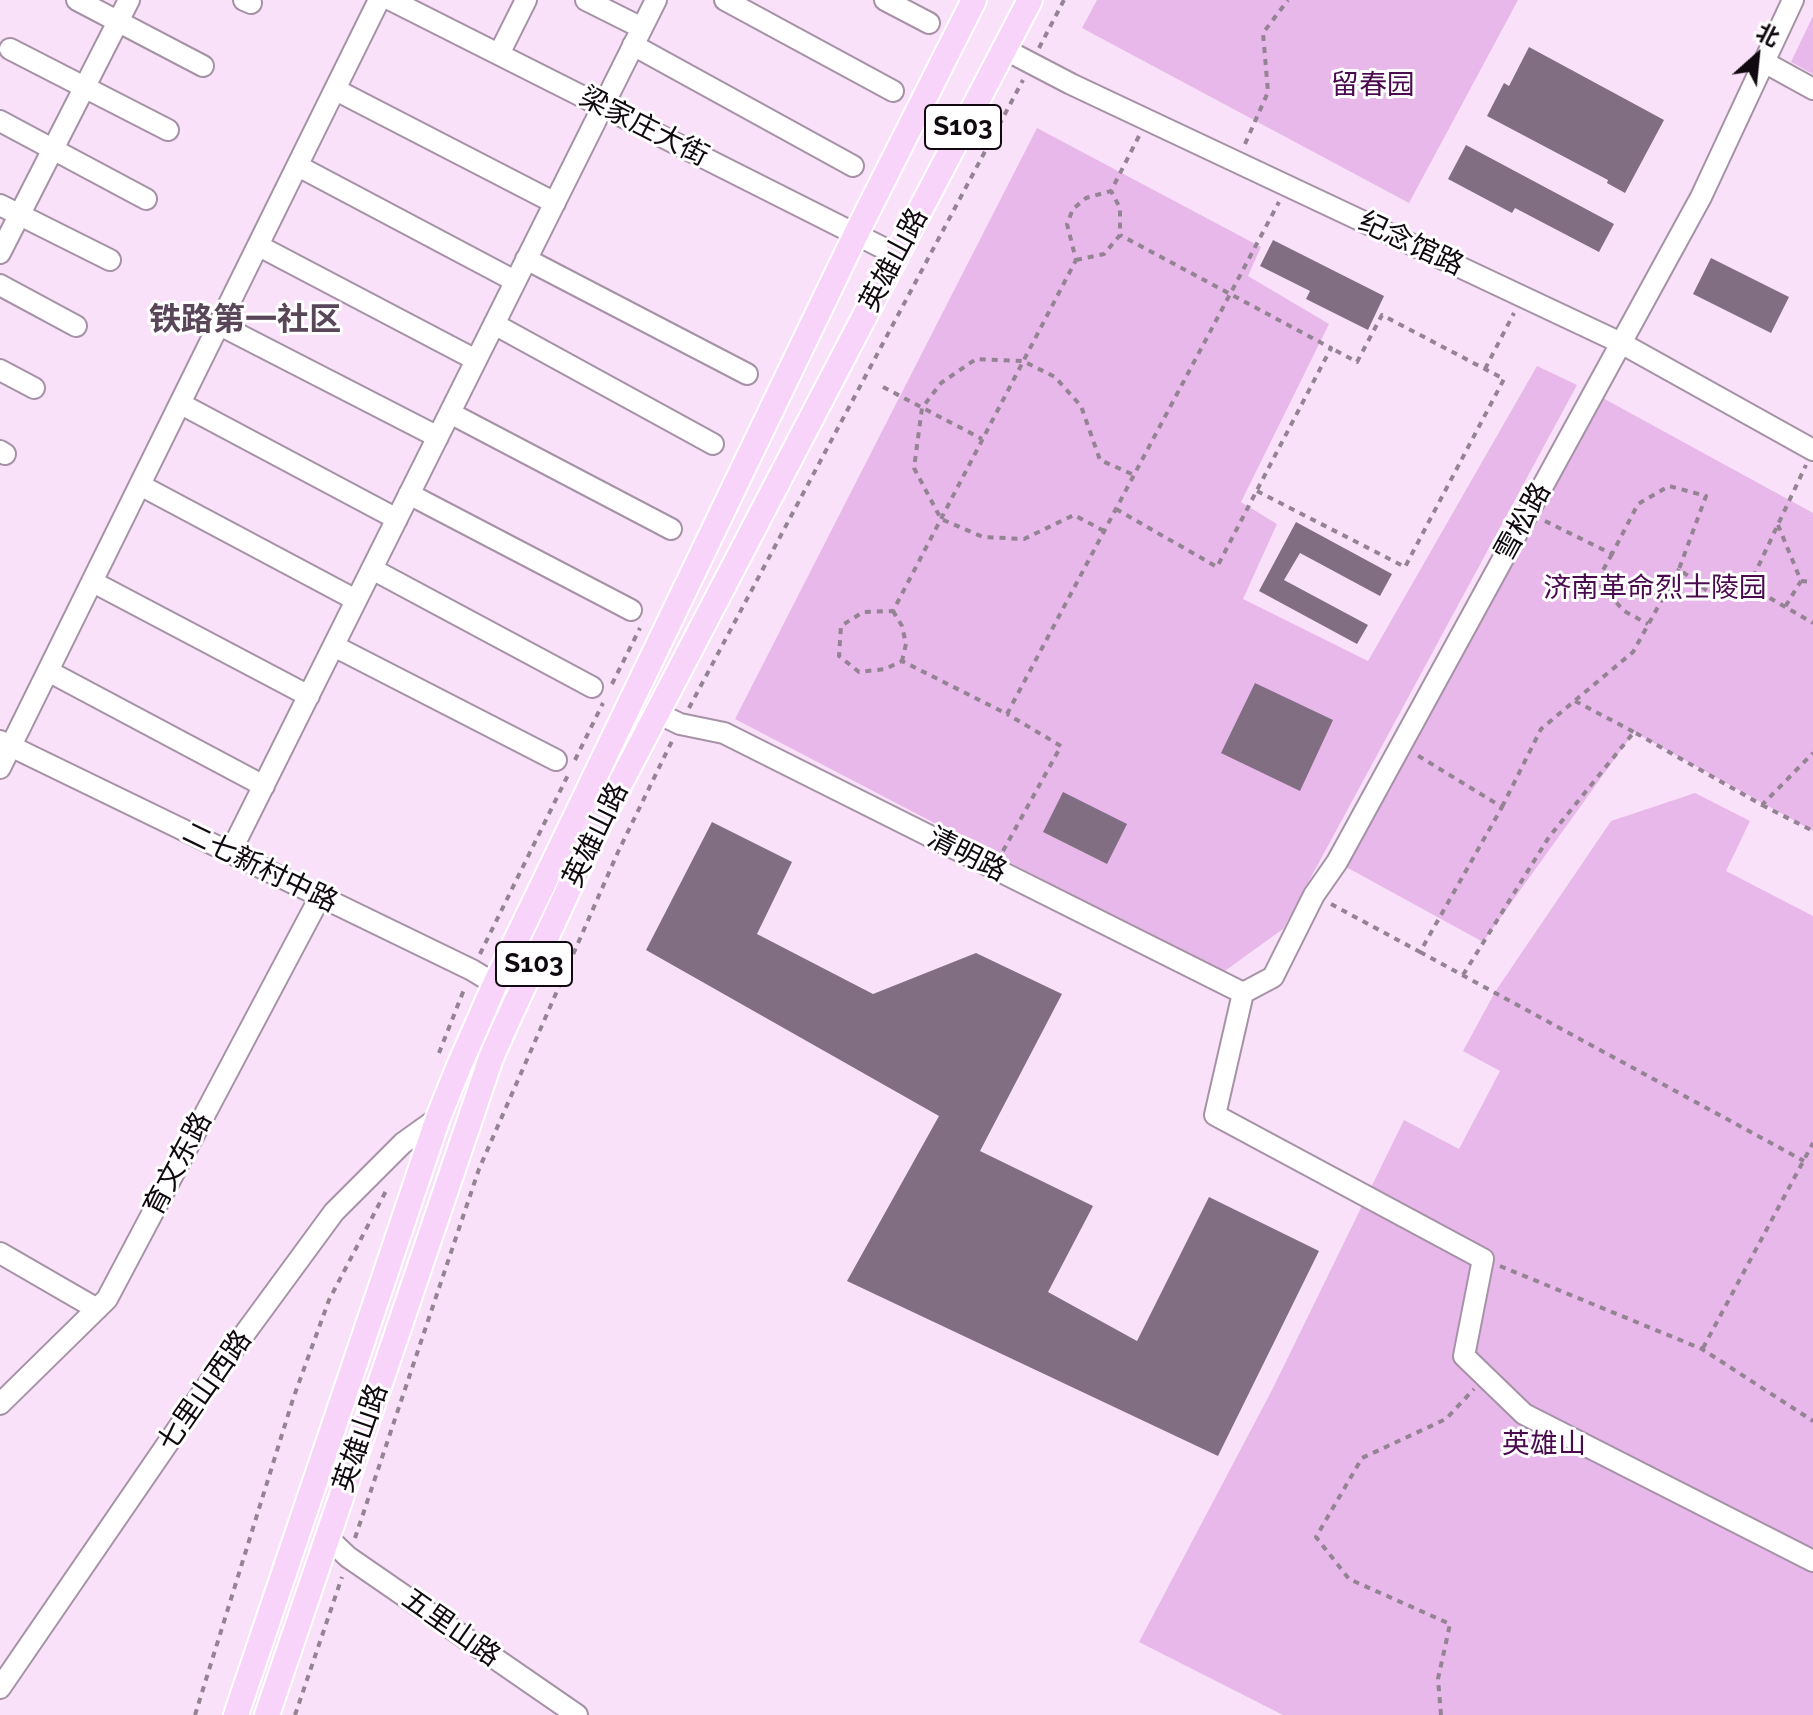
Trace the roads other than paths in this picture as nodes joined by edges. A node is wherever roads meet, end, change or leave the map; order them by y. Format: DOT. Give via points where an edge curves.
graph roads {
  1 [pos="77,0"];
  2 [pos="129,0"];
  3 [pos="379,0"];
  4 [pos="391,0"];
  5 [pos="526,0"];
  6 [pos="586,0"];
  7 [pos="656,0"];
  8 [pos="725,0"];
  9 [pos="885,0"];
  10 [pos="974,0"];
  11 [pos="1030,0"];
  12 [pos="1793,0"];
  13 [pos="119,21"];
  14 [pos="929,23"];
  15 [pos="638,36"];
  16 [pos="10,49"];
  17 [pos="1004,49"];
  18 [pos="499,54"];
  19 [pos="1764,62"];
  20 [pos="203,66"];
  21 [pos="85,87"];
  22 [pos="1813,89"];
  23 [pos="336,90"];
  24 [pos="893,91"];
  25 [pos="603,106"];
  26 [pos="0,121"];
  27 [pos="168,130"];
  28 [pos="54,148"];
  29 [pos="298,166"];
  30 [pos="853,166"];
  31 [pos="146,199"];
  32 [pos="555,203"];
  33 [pos="0,205"];
  34 [pos="19,215"];
  35 [pos="856,234"];
  36 [pos="259,246"];
  37 [pos="0,253"];
  38 [pos="897,255"];
  39 [pos="526,259"];
  40 [pos="110,260"];
  41 [pos="515,281"];
  42 [pos="0,285"];
  43 [pos="494,324"];
  44 [pos="220,325"];
  45 [pos="76,326"];
  46 [pos="1621,343"];
  47 [pos="476,360"];
  48 [pos="0,370"];
  49 [pos="747,374"];
  50 [pos="34,388"];
  51 [pos="181,404"];
  52 [pos="450,413"];
  53 [pos="438,437"];
  54 [pos="713,444"];
  55 [pos="1813,450"];
  56 [pos="140,485"];
  57 [pos="409,494"];
  58 [pos="397,519"];
  59 [pos="671,529"];
  60 [pos="372,569"];
  61 [pos="93,582"];
  62 [pos="356,600"];
  63 [pos="631,610"];
  64 [pos="334,646"];
  65 [pos="48,671"];
  66 [pos="592,687"];
  67 [pos="309,696"];
  68 [pos="657,713"];
  69 [pos="6,744"];
  70 [pos="556,760"];
  71 [pos="0,768"];
  72 [pos="264,786"];
  73 [pos="230,853"];
  74 [pos="320,897"];
  75 [pos="495,984"];
  76 [pos="521,992"];
  77 [pos="1243,993"];
  78 [pos="438,1118"];
  79 [pos="0,1253"];
  80 [pos="97,1309"];
  81 [pos="0,1404"];
  82 [pos="327,1537"];
  83 [pos="1813,1561"];
  84 [pos="0,1688"];
  85 [pos="236,1715"];
  86 [pos="267,1715"];
  87 [pos="577,1715"];
  1 -- 13 [label="street"];
  2 -- 13 [label="street"];
  3 -- 23 [label="street"];
  4 -- 18 [label="street, 梁家庄大街"];
  5 -- 18 [label="street"];
  6 -- 15 [label="street"];
  7 -- 15 [label="street"];
  8 -- 24 [label="street"];
  9 -- 14 [label="street"];
  10 -- 35 [label="main road, 英雄山路 / S103"];
  11 -- 17 [label="main road, 英雄山路 / S103"];
  12 -- 19 [label="street, 雪松路"];
  13 -- 20 [label="street"];
  13 -- 21 [label="street"];
  15 -- 25 [label="street"];
  15 -- 30 [label="street"];
  16 -- 21 [label="street"];
  17 -- 38 [label="main road, 英雄山路 / S103"];
  17 -- 46 [label="street, 纪念馆路"];
  18 -- 25 [label="street, 梁家庄大街"];
  19 -- 22 [label="street"];
  19 -- 46 [label="street, 雪松路" via="1701,197"];
  21 -- 27 [label="street"];
  21 -- 28 [label="street"];
  23 -- 29 [label="street"];
  23 -- 32 [label="street"];
  25 -- 32 [label="street"];
  25 -- 35 [label="street, 梁家庄大街"];
  26 -- 28 [label="street"];
  28 -- 31 [label="street"];
  28 -- 34 [label="street"];
  29 -- 36 [label="street"];
  29 -- 41 [label="street"];
  32 -- 39 [label="street"];
  33 -- 34 [label="street"];
  34 -- 37 [label="street"];
  34 -- 40 [label="street"];
  35 -- 38 [label="street, 梁家庄大街"];
  35 -- 75 [label="main road, 英雄山路 / S103"];
  36 -- 44 [label="street"];
  36 -- 47 [label="street"];
  38 -- 68 [label="main road, 英雄山路 / S103"];
  39 -- 41 [label="street"];
  39 -- 49 [label="street"];
  41 -- 43 [label="street"];
  42 -- 45 [label="street"];
  43 -- 47 [label="street"];
  43 -- 54 [label="street"];
  44 -- 51 [label="street"];
  44 -- 53 [label="street"];
  46 -- 55 [label="street, 纪念馆路"];
  46 -- 77 [label="street, 雪松路" via="1273,977"];
  47 -- 52 [label="street"];
  48 -- 50 [label="street"];
  51 -- 56 [label="street"];
  51 -- 58 [label="street"];
  52 -- 53 [label="street"];
  52 -- 59 [label="street"];
  53 -- 57 [label="street"];
  56 -- 61 [label="street"];
  56 -- 62 [label="street"];
  57 -- 58 [label="street"];
  57 -- 63 [label="street"];
  58 -- 60 [label="street"];
  60 -- 62 [label="street"];
  60 -- 66 [label="street"];
  61 -- 65 [label="street"];
  61 -- 67 [label="street"];
  62 -- 64 [label="street"];
  64 -- 67 [label="street"];
  64 -- 70 [label="street"];
  65 -- 69 [label="street"];
  65 -- 72 [label="street"];
  67 -- 72 [label="street"];
  68 -- 76 [label="main road, 英雄山路 / S103"];
  68 -- 77 [label="street, 清明路" via="724,733"];
  69 -- 71 [label="street"];
  69 -- 73 [label="street, 二七新村中路"];
  72 -- 73 [label="street"];
  73 -- 74 [label="street, 二七新村中路"];
  74 -- 75 [label="street, 二七新村中路"];
  74 -- 80 [label="street, 育文东路" via="107,1299"];
  75 -- 76 [label="street, 二七新村中路"];
  75 -- 78 [label="main road, 英雄山路 / S103"];
  76 -- 82 [label="main road, 英雄山路 / S103" via="491,1058"];
  77 -- 83 [label="street" via="1215,1115 1483,1259 1464,1356 1524,1414"];
  78 -- 84 [label="street, 七里山西路" via="403,1143 334,1212 218,1370"];
  78 -- 85 [label="main road, 英雄山路 / S103"];
  79 -- 80 [label="street"];
  80 -- 81 [label="street, 育文东路"];
  82 -- 86 [label="main road, 英雄山路 / S103"];
  82 -- 87 [label="street, 五里山路" via="348,1557"];
}
